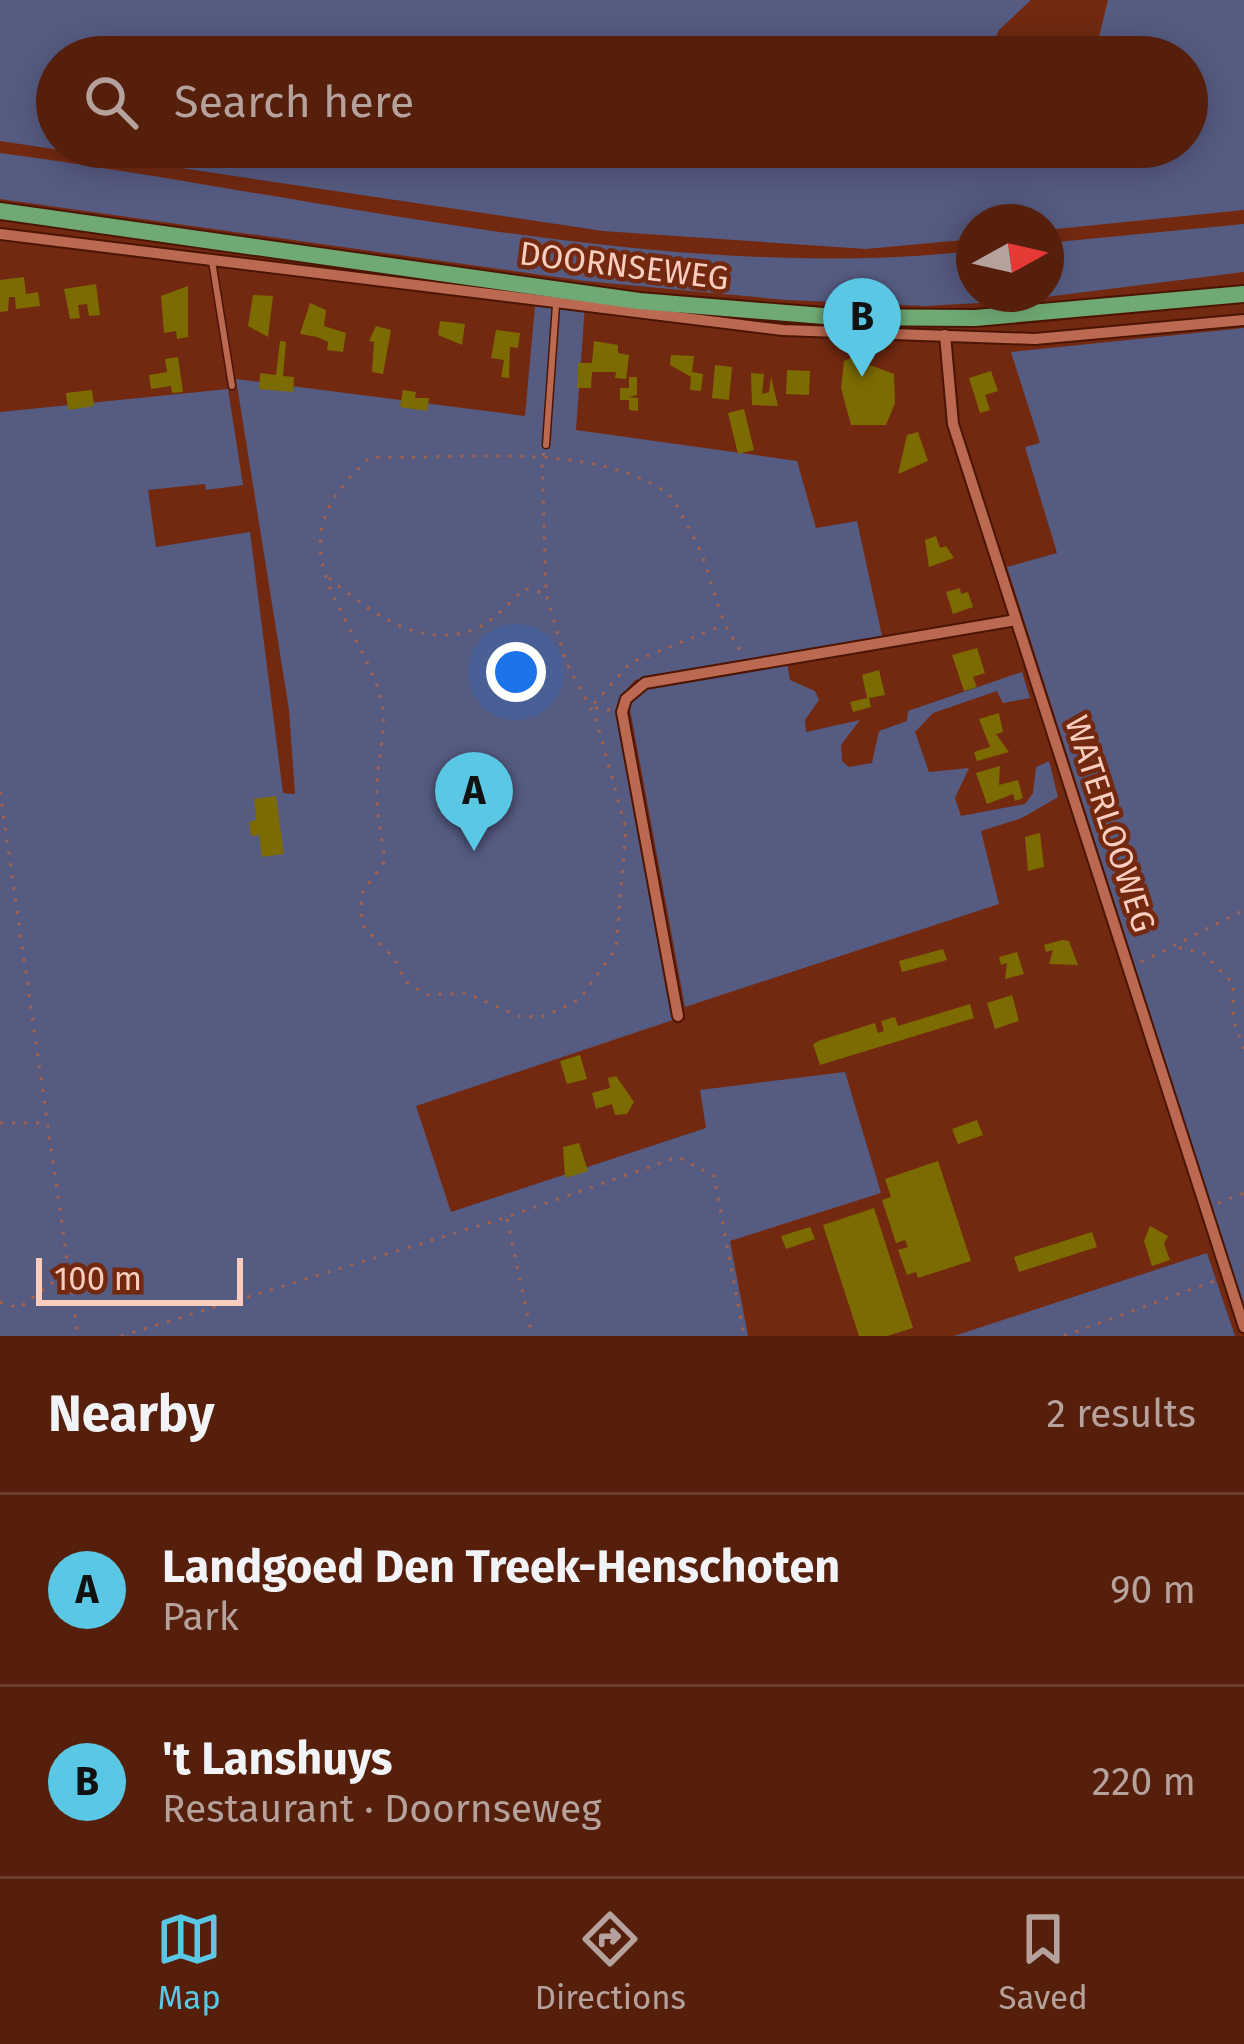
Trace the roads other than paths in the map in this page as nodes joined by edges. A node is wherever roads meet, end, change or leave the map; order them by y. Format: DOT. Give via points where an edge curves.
graph roads {
  1 [pos="0,211"];
  2 [pos="0,233"];
  3 [pos="212,261"];
  4 [pos="1244,294"];
  5 [pos="556,305"];
  6 [pos="1244,320"];
  7 [pos="945,335"];
  8 [pos="232,386"];
  9 [pos="546,445"];
  10 [pos="1016,620"];
  11 [pos="678,1016"];
  12 [pos="1244,1327"];
  1 -- 4 [label="main road, DOORNSEWEG" via="639,301 836,317 1016,315"];
  2 -- 3 [label="street, DOORNSEWEG"];
  3 -- 5 [label="street, DOORNSEWEG"];
  3 -- 8 [label="lane"];
  5 -- 7 [label="street, DOORNSEWEG" via="783,330"];
  5 -- 9 [label="lane"];
  6 -- 7 [label="street, DOORNSEWEG" via="1035,339"];
  7 -- 10 [label="street, WATERLOOWEG" via="950,411"];
  10 -- 11 [label="street" via="645,683 626,699 622,712"];
  10 -- 12 [label="street, WATERLOOWEG"];
}
